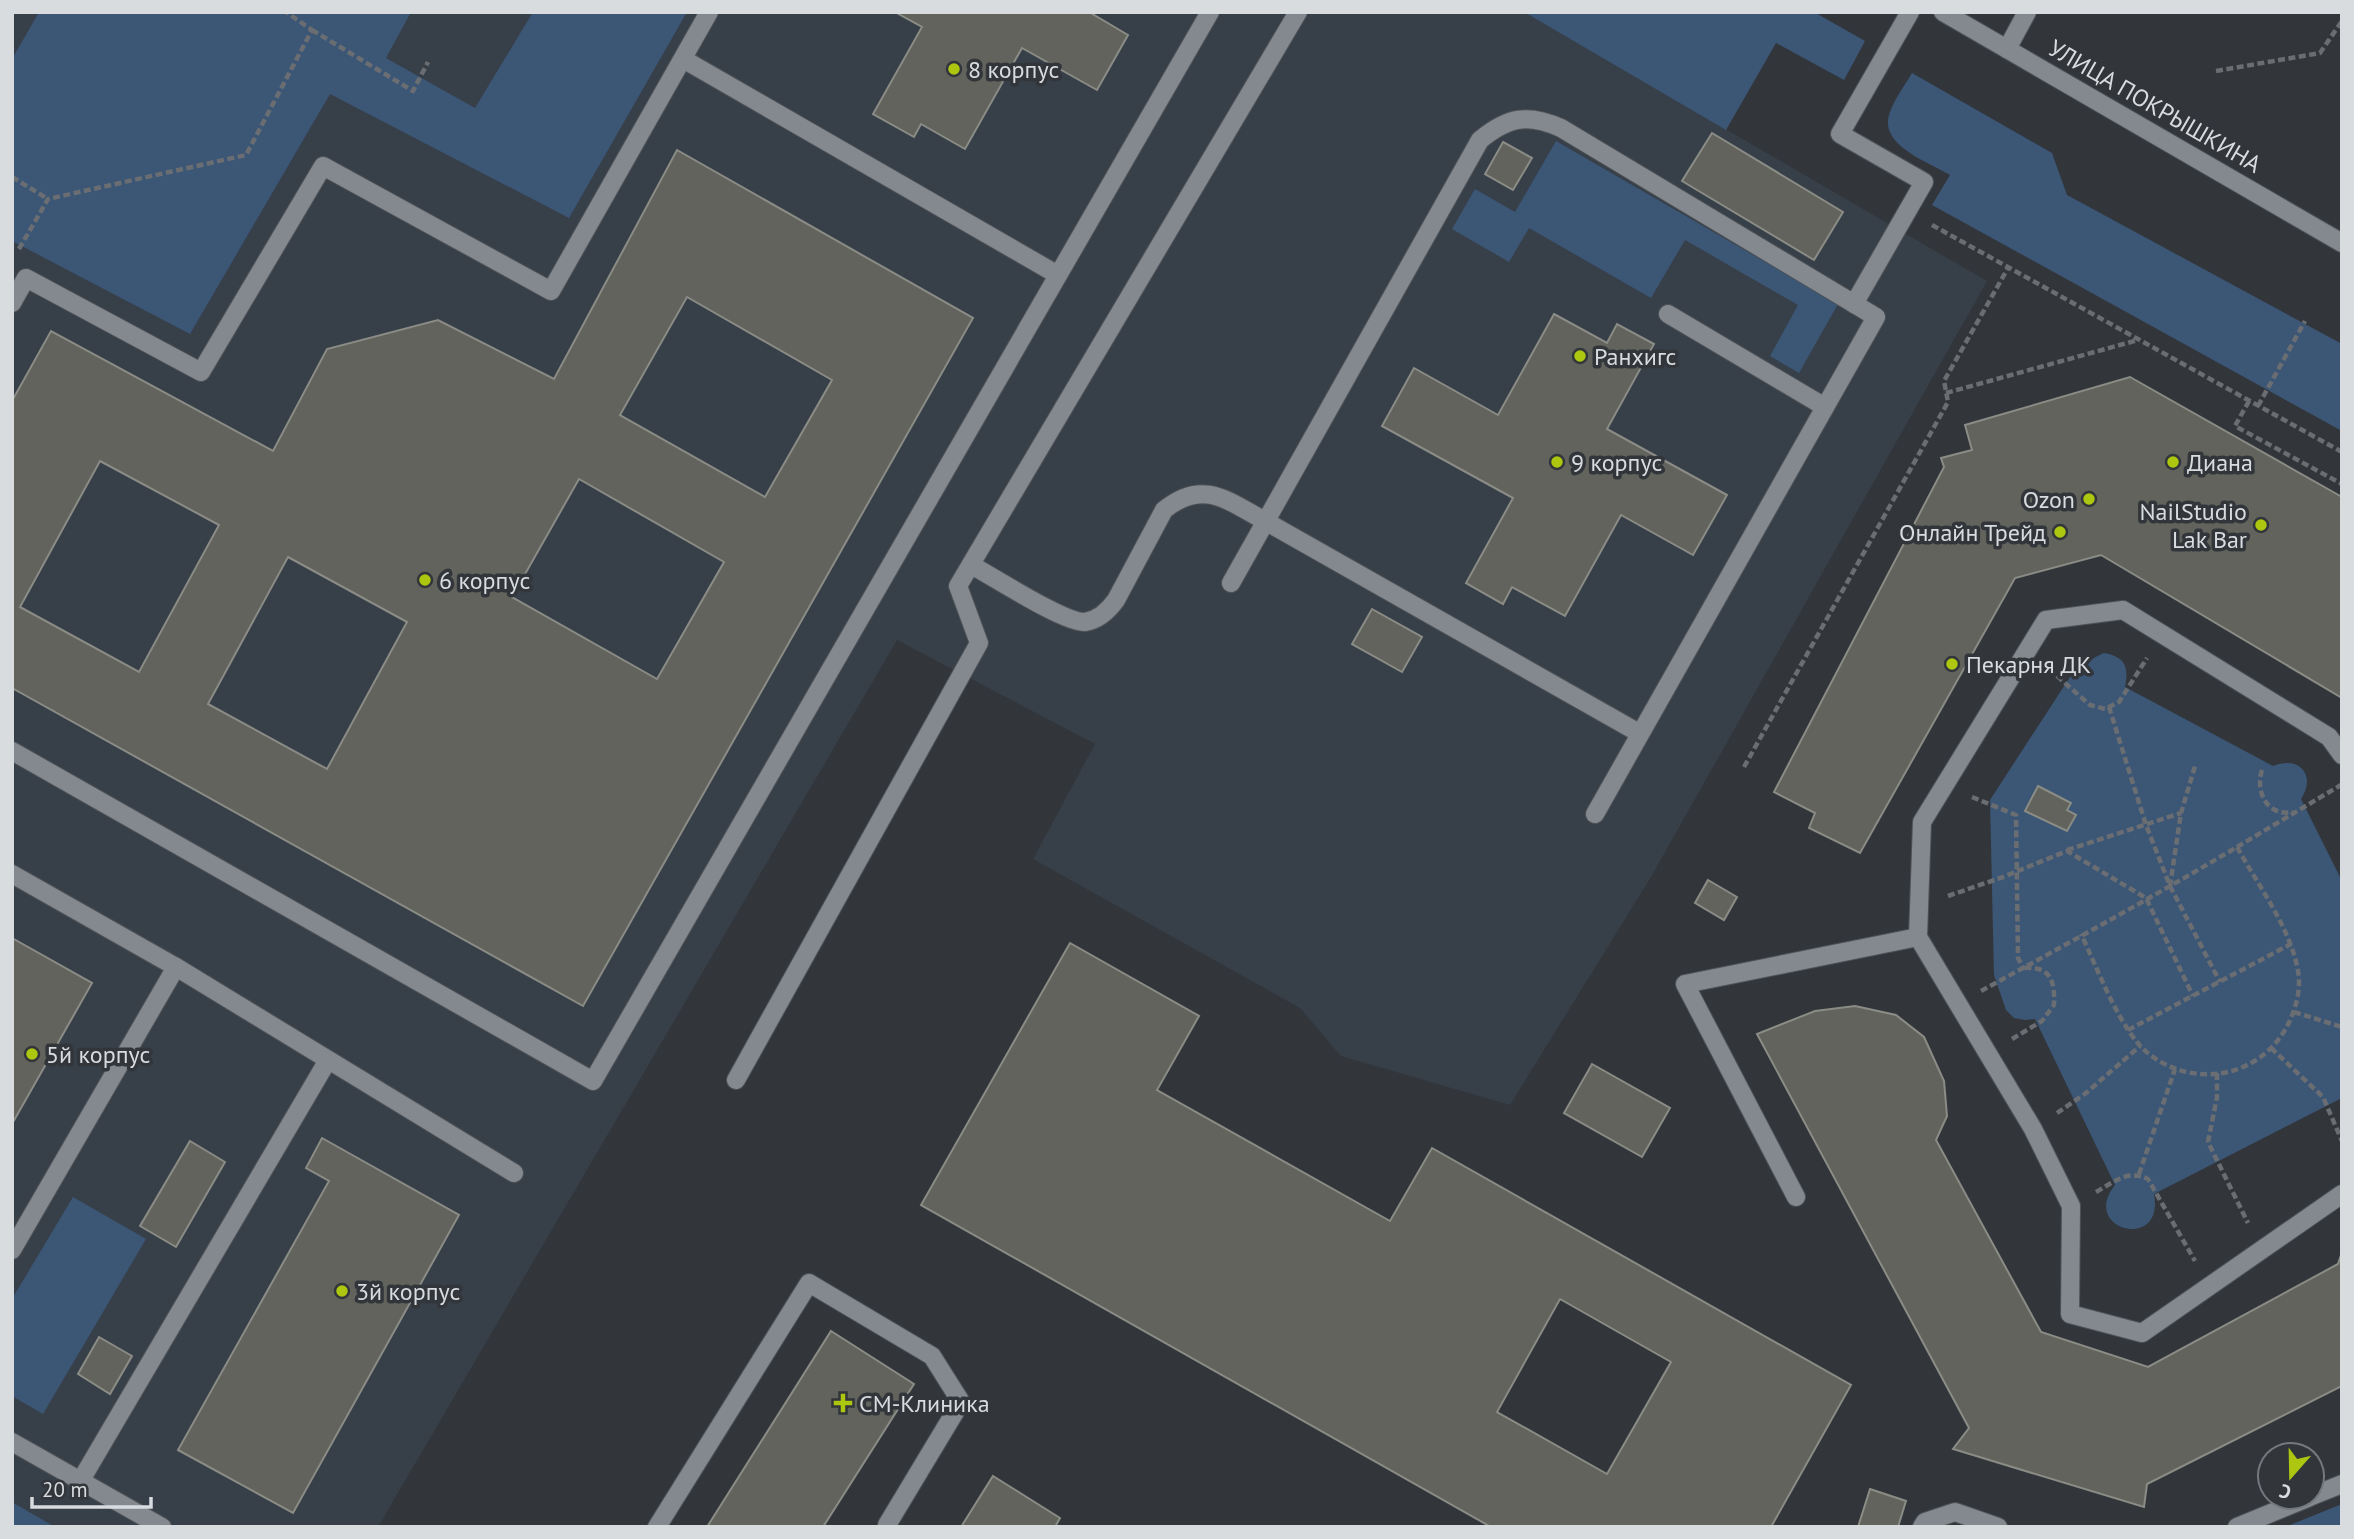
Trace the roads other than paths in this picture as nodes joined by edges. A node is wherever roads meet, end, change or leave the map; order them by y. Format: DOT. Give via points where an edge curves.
graph roads {
  1 [pos="709,12"];
  2 [pos="1210,12"];
  3 [pos="1298,12"];
  4 [pos="1910,12"];
  5 [pos="1943,12"];
  6 [pos="2027,12"];
  7 [pos="2007,49"];
  8 [pos="682,59"];
  9 [pos="2342,243"];
  10 [pos="19,274"];
  11 [pos="1058,275"];
  12 [pos="12,303"];
  13 [pos="1854,304"];
  14 [pos="1668,314"];
  15 [pos="1825,407"];
  16 [pos="1265,521"];
  17 [pos="971,565"];
  18 [pos="1230,583"];
  19 [pos="1639,733"];
  20 [pos="12,751"];
  21 [pos="2342,755"];
  22 [pos="1595,814"];
  23 [pos="12,874"];
  24 [pos="1918,937"];
  25 [pos="176,967"];
  26 [pos="328,1060"];
  27 [pos="736,1080"];
  28 [pos="514,1173"];
  29 [pos="2342,1194"];
  30 [pos="1796,1198"];
  31 [pos="12,1250"];
  32 [pos="12,1442"];
  33 [pos="81,1480"];
  34 [pos="2276,1511"];
  35 [pos="887,1525"];
  36 [pos="162,1527"];
  37 [pos="657,1527"];
  38 [pos="1922,1527"];
  39 [pos="1998,1527"];
  40 [pos="2237,1527"];
  1 -- 8 [label="main road"];
  2 -- 11 [label="main road"];
  3 -- 17 [label="main road"];
  4 -- 13 [label="main road" via="1840,134 1924,182"];
  5 -- 7 [label="main road, УЛИЦА ПОКРЫШКИНА"];
  6 -- 7 [label="main road"];
  7 -- 9 [label="main road, УЛИЦА ПОКРЫШКИНА"];
  8 -- 10 [label="main road" via="551,291 323,166 201,372"];
  8 -- 11 [label="main road"];
  10 -- 12 [label="main road"];
  11 -- 20 [label="main road" via="593,1081"];
  13 -- 15 [label="main road" via="1876,317"];
  13 -- 16 [label="main road" via="1561,128 1527,118 1510,121 1480,139"];
  14 -- 15 [label="main road"];
  15 -- 19 [label="main road"];
  16 -- 17 [label="main road" via="1210,493 1177,499 1164,510 1116,600 1099,618 1087,622 1064,618"];
  16 -- 18 [label="main road"];
  16 -- 19 [label="main road"];
  17 -- 27 [label="main road" via="958,586 979,643"];
  19 -- 22 [label="main road"];
  21 -- 24 [label="main road" via="2329,737 2123,610 2046,620 1922,822"];
  23 -- 25 [label="main road"];
  24 -- 29 [label="main road" via="2033,1129 2071,1206 2070,1314 2142,1333"];
  24 -- 30 [label="main road" via="1685,984"];
  25 -- 26 [label="main road"];
  25 -- 31 [label="main road"];
  26 -- 28 [label="main road"];
  26 -- 33 [label="main road"];
  32 -- 33 [label="main road"];
  33 -- 36 [label="main road"];
  34 -- 40 [label="main road"];
  35 -- 37 [label="main road" via="961,1402 932,1356 808,1283"];
  38 -- 39 [label="main road" via="1955,1512"];
}
